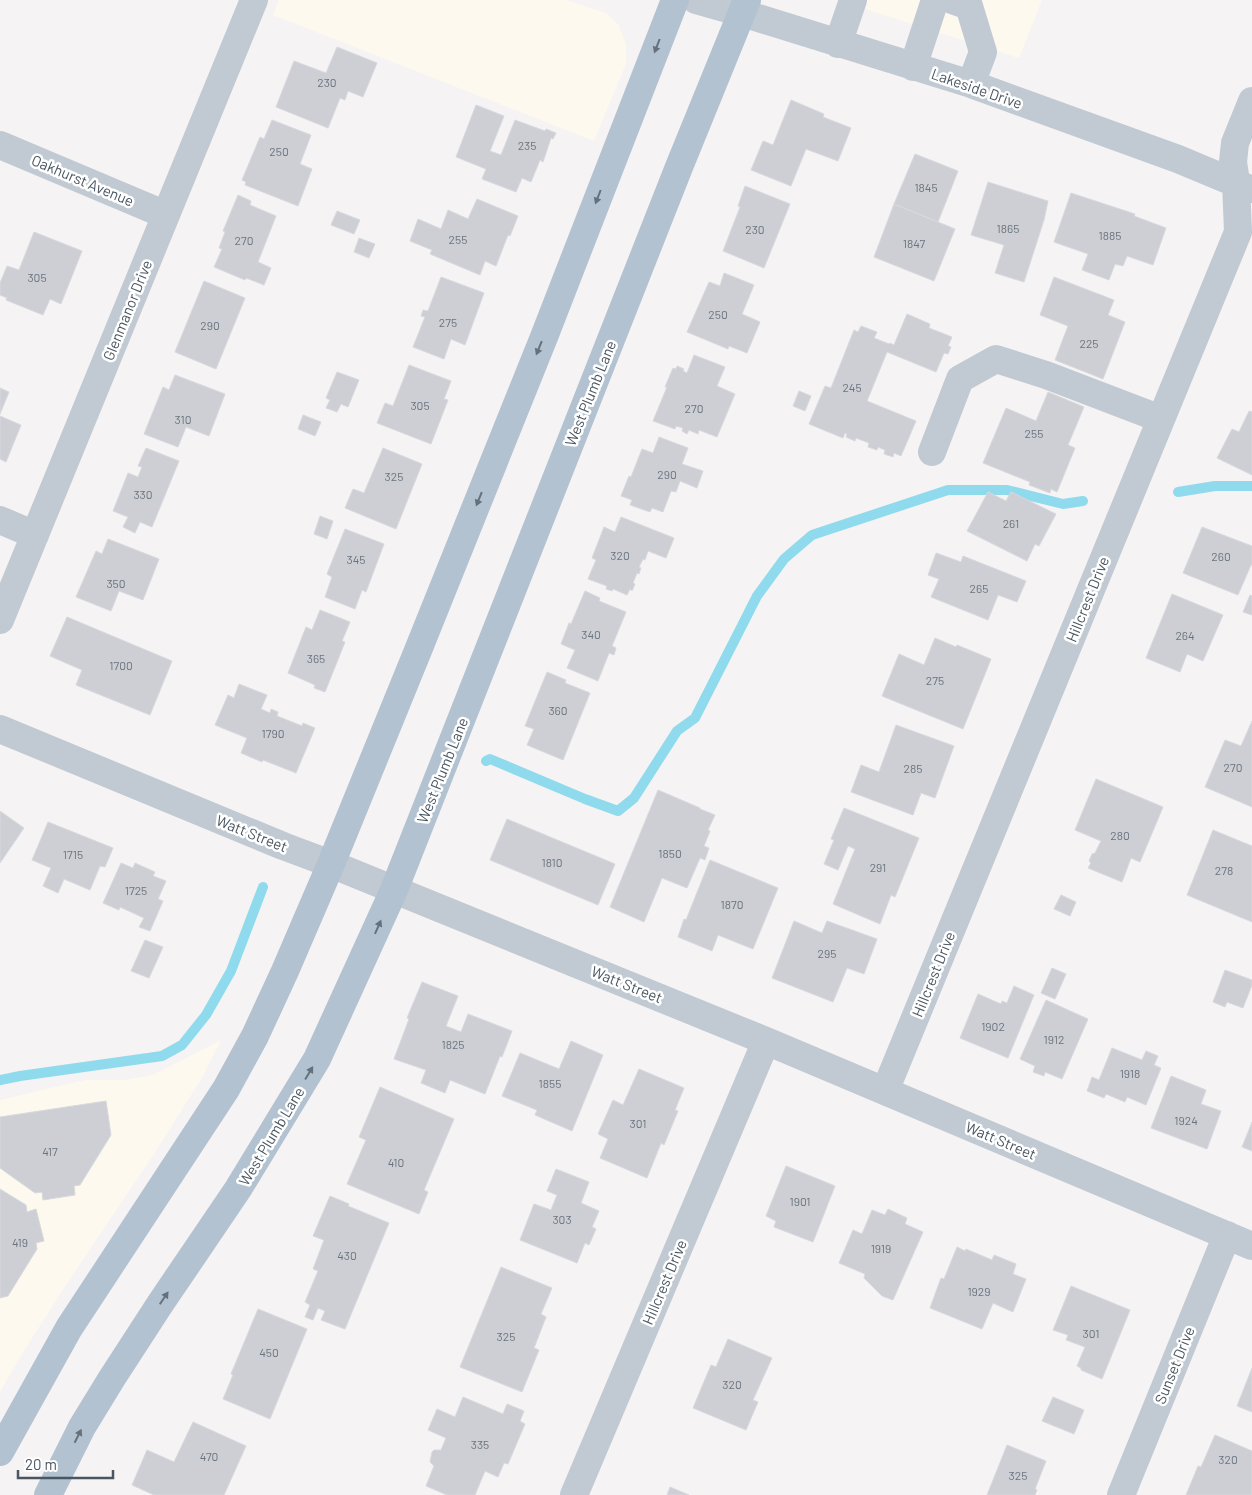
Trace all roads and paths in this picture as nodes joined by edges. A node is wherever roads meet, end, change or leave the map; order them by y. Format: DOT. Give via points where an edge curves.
graph roads {
  1 [pos="254,0"];
  2 [pos="675,0"];
  3 [pos="696,0"];
  4 [pos="853,0"];
  5 [pos="935,0"];
  6 [pos="952,0"];
  7 [pos="745,6"];
  8 [pos="838,44"];
  9 [pos="913,66"];
  10 [pos="970,84"];
  11 [pos="1252,101"];
  12 [pos="0,145"];
  13 [pos="1244,186"];
  14 [pos="166,215"];
  15 [pos="1161,419"];
  16 [pos="932,452"];
  17 [pos="0,520"];
  18 [pos="35,535"];
  19 [pos="0,620"];
  20 [pos="0,729"];
  21 [pos="330,864"];
  22 [pos="394,890"];
  23 [pos="766,1041"];
  24 [pos="885,1091"];
  25 [pos="1227,1235"];
  26 [pos="1252,1246"];
  27 [pos="0,1452"];
  28 [pos="48,1495"];
  29 [pos="574,1495"];
  30 [pos="1121,1495"];
  1 -- 14 [label="street, Glenmanor Drive"];
  2 -- 21 [label="main road, one-way" via="420,648"];
  3 -- 7 [label="street, Lakeside Drive"];
  4 -- 8 [label="street"];
  5 -- 9 [label="street"];
  6 -- 10 [label="street" via="969,6 984,52"];
  7 -- 8 [label="street, Lakeside Drive"];
  7 -- 22 [label="main road, West Plumb Lane"];
  8 -- 9 [label="street, Lakeside Drive"];
  9 -- 10 [label="street, Lakeside Drive"];
  10 -- 13 [label="street, Lakeside Drive"];
  11 -- 13 [label="street, Hillcrest Drive" via="1235,142 1233,162"];
  12 -- 14 [label="street, Oakhurst Avenue"];
  13 -- 15 [label="street, Hillcrest Drive" via="1238,232"];
  14 -- 18 [label="street, Glenmanor Drive"];
  15 -- 16 [label="street" via="996,359 960,379"];
  15 -- 24 [label="street, Hillcrest Drive"];
  17 -- 18 [label="street"];
  18 -- 19 [label="street, Glenmanor Drive"];
  20 -- 21 [label="street, Watt Street"];
  21 -- 22 [label="street, Watt Street"];
  21 -- 27 [label="main road" via="270,1004 231,1080 69,1328"];
  22 -- 23 [label="street, Watt Street"];
  28 -- 22 [label="main road, West Plumb Lane, one-way" via="82,1427 112,1378 238,1189 317,1059"];
  23 -- 24 [label="street, Watt Street"];
  23 -- 29 [label="street, Hillcrest Drive"];
  24 -- 25 [label="street, Watt Street"];
  25 -- 26 [label="street, Watt Street"];
  25 -- 30 [label="street, Sunset Drive"];
}
